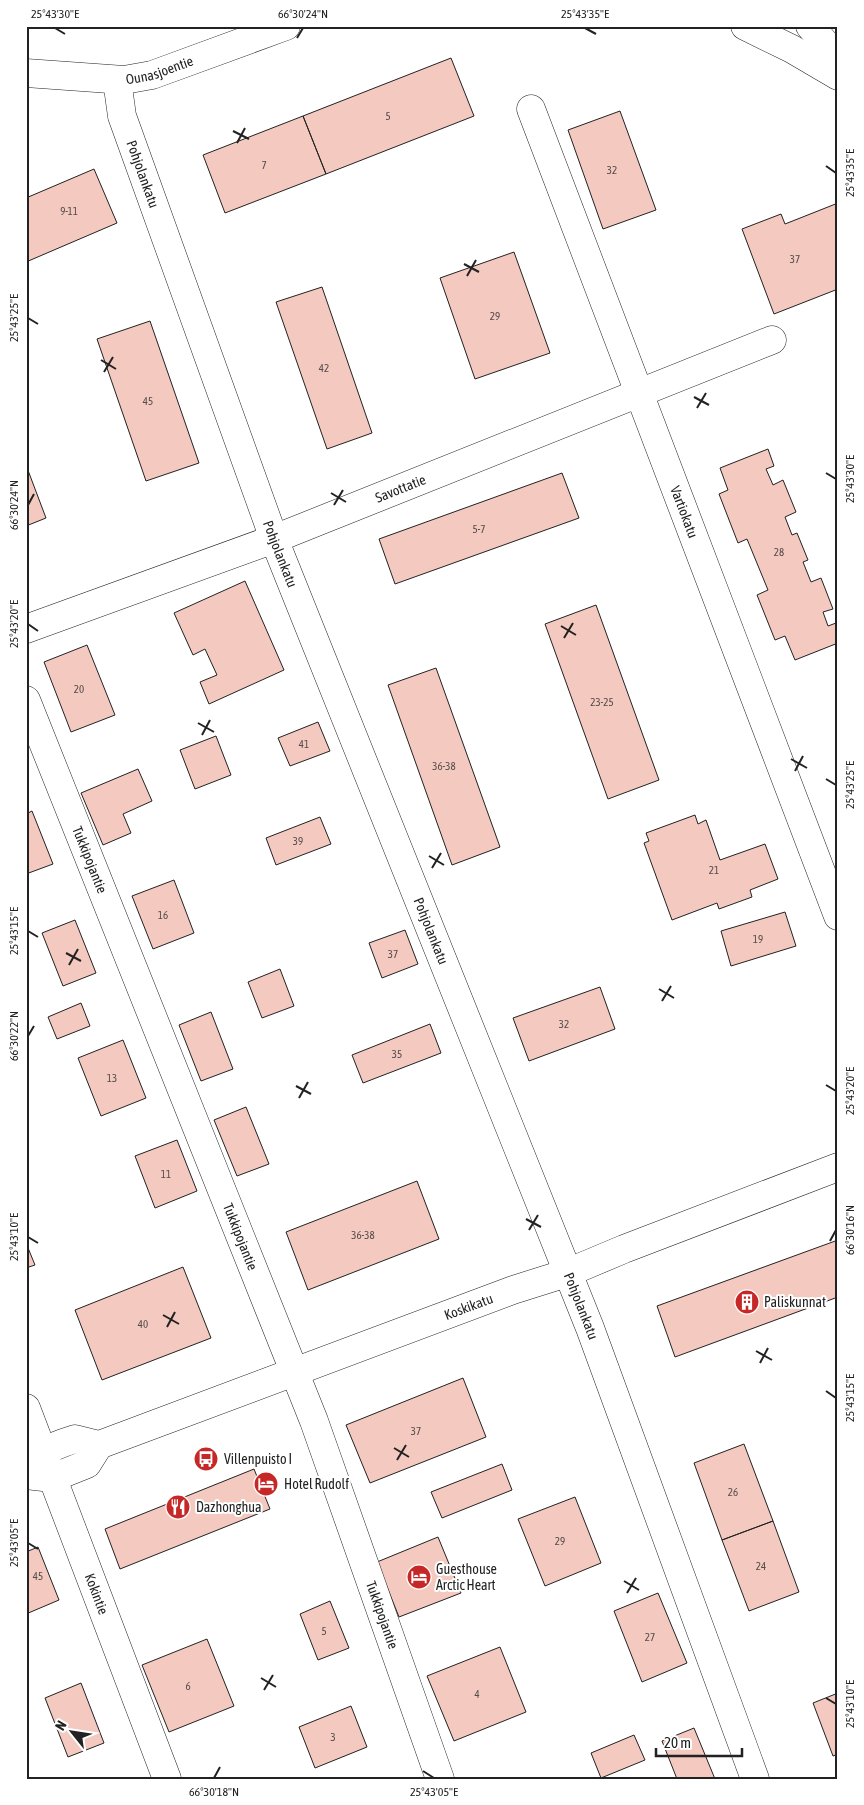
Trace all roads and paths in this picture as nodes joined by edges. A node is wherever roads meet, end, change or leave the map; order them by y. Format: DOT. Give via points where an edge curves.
graph roads {
  1 [pos="286,26"];
  2 [pos="745,26"];
  3 [pos="810,26"];
  4 [pos="838,58"];
  5 [pos="26,73"];
  6 [pos="838,76"];
  7 [pos="117,80"];
  8 [pos="531,109"];
  9 [pos="772,340"];
  10 [pos="639,393"];
  11 [pos="274,539"];
  12 [pos="26,629"];
  13 [pos="26,700"];
  14 [pos="838,916"];
  15 [pos="838,1167"];
  16 [pos="567,1273"];
  17 [pos="294,1372"];
  18 [pos="26,1408"];
  19 [pos="99,1446"];
  20 [pos="35,1460"];
  21 [pos="39,1477"];
  22 [pos="168,1779"];
  23 [pos="440,1779"];
  24 [pos="755,1779"];
  1 -- 7 [label="street, Ounasjoentie" via="152,75"];
  2 -- 6 [label="street"];
  3 -- 4 [label="street"];
  5 -- 7 [label="street, Ounasjoentie"];
  7 -- 11 [label="street, Pohjolankatu" via="122,116"];
  8 -- 10 [label="street, Vartiokatu"];
  9 -- 10 [label="street, Savottatie"];
  10 -- 11 [label="street, Savottatie"];
  10 -- 14 [label="street, Vartiokatu"];
  11 -- 12 [label="street, Savottatie"];
  11 -- 16 [label="street, Pohjolankatu"];
  13 -- 17 [label="street, Tukkipojantie"];
  15 -- 16 [label="street, Koskikatu" via="624,1248"];
  16 -- 17 [label="street, Koskikatu"];
  16 -- 24 [label="street, Pohjolankatu"];
  17 -- 19 [label="street, Koskikatu"];
  17 -- 23 [label="street, Tukkipojantie" via="318,1430"];
  18 -- 20 [label="street, Kokintie"];
  19 -- 20 [label="street" via="75,1440"];
  19 -- 21 [label="street" via="87,1464"];
  20 -- 21 [label="street, Kokintie"];
  21 -- 22 [label="street, Kokintie" via="64,1504"];
}
